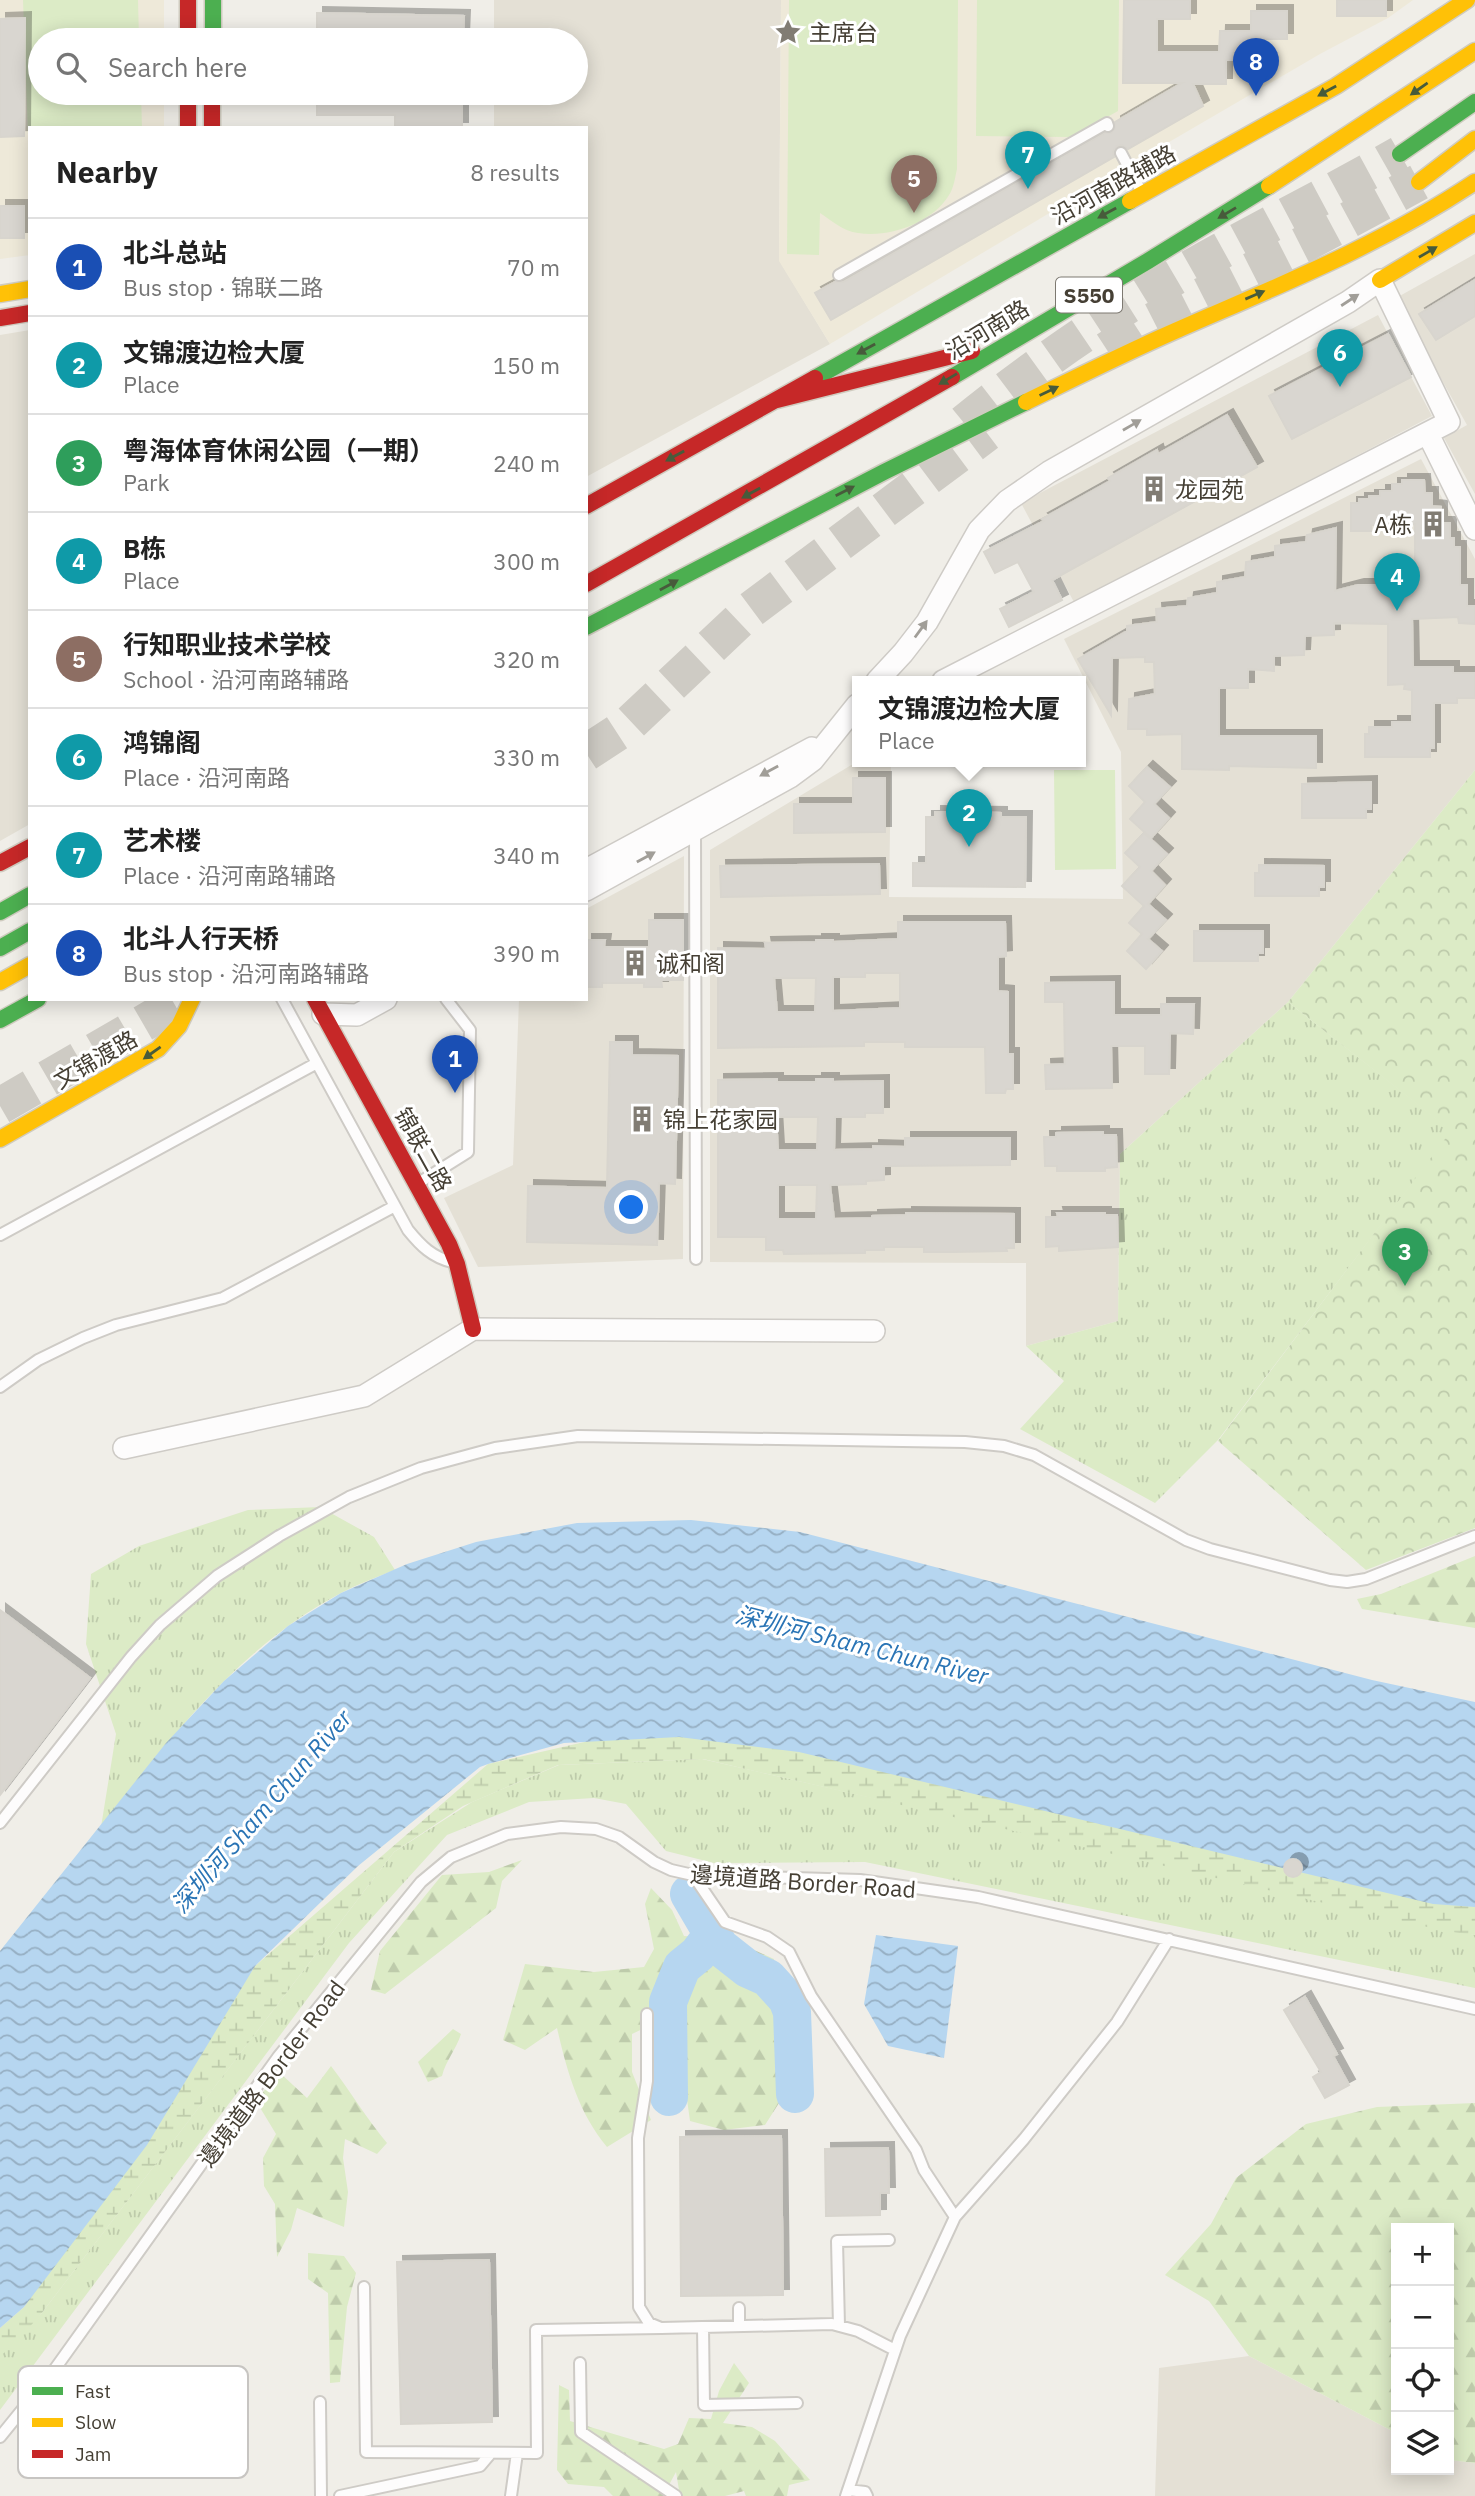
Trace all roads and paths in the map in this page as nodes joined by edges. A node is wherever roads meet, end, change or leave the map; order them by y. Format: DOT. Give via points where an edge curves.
graph roads {
  1 [pos="188,0"];
  2 [pos="213,0"];
  3 [pos="1466,0"];
  4 [pos="188,28"];
  5 [pos="213,28"];
  6 [pos="1475,51"];
  7 [pos="1475,102"];
  8 [pos="188,105"];
  9 [pos="212,105"];
  10 [pos="188,126"];
  11 [pos="212,126"];
  12 [pos="1108,126"];
  13 [pos="1475,139"];
  14 [pos="1121,153"];
  15 [pos="1400,154"];
  16 [pos="1419,182"];
  17 [pos="1475,182"];
  18 [pos="1142,193"];
  19 [pos="1475,196"];
  20 [pos="1440,208"];
  21 [pos="1475,223"];
  22 [pos="839,275"];
  23 [pos="1380,280"];
  24 [pos="28,289"];
  25 [pos="0,294"];
  26 [pos="28,313"];
  27 [pos="0,318"];
  28 [pos="1011,341"];
  29 [pos="778,400"];
  30 [pos="1428,434"];
  31 [pos="588,505"];
  32 [pos="1475,529"];
  33 [pos="588,583"];
  34 [pos="646,598"];
  35 [pos="588,626"];
  36 [pos="588,638"];
  37 [pos="882,676"];
  38 [pos="953,676"];
  39 [pos="852,711"];
  40 [pos="852,728"];
  41 [pos="829,739"];
  42 [pos="694,821"];
  43 [pos="28,848"];
  44 [pos="0,863"];
  45 [pos="588,869"];
  46 [pos="588,889"];
  47 [pos="28,896"];
  48 [pos="0,912"];
  49 [pos="28,932"];
  50 [pos="0,948"];
  51 [pos="28,966"];
  52 [pos="0,982"];
  53 [pos="34,1001"];
  54 [pos="191,1001"];
  55 [pos="283,1001"];
  56 [pos="342,1001"];
  57 [pos="382,1001"];
  58 [pos="448,1001"];
  59 [pos="319,1007"];
  60 [pos="0,1020"];
  61 [pos="317,1063"];
  62 [pos="0,1139"];
  63 [pos="417,1184"];
  64 [pos="396,1206"];
  65 [pos="0,1235"];
  66 [pos="696,1259"];
  67 [pos="457,1264"];
  68 [pos="473,1329"];
  69 [pos="874,1331"];
  70 [pos="0,1387"];
  71 [pos="124,1448"];
  72 [pos="1475,1536"];
  73 [pos="0,1823"];
  74 [pos="694,1875"];
  75 [pos="1169,1939"];
  76 [pos="1475,2009"];
  77 [pos="647,2014"];
  78 [pos="955,2217"];
  79 [pos="889,2240"];
  80 [pos="364,2287"];
  81 [pos="738,2308"];
  82 [pos="738,2326"];
  83 [pos="839,2326"];
  84 [pos="703,2327"];
  85 [pos="661,2328"];
  86 [pos="895,2350"];
  87 [pos="580,2362"];
  88 [pos="57,2366"];
  89 [pos="320,2402"];
  90 [pos="797,2403"];
  91 [pos="18,2414"];
  92 [pos="0,2437"];
  93 [pos="491,2453"];
  94 [pos="517,2453"];
  95 [pos="847,2493"];
  96 [pos="321,2496"];
  97 [pos="340,2496"];
  98 [pos="511,2496"];
  99 [pos="676,2496"];
  100 [pos="867,2496"];
  1 -- 4 [label="main road"];
  2 -- 5 [label="main road"];
  3 -- 18 [label="main road, 沿河南路辅路 / S550, one-way" via="1336,86"];
  6 -- 28 [label="main road, 沿河南路 / S550, one-way" via="1308,163"];
  7 -- 15 [label="main road"];
  8 -- 10 [label="main road"];
  9 -- 11 [label="main road"];
  12 -- 22 [label="lane"];
  13 -- 16 [label="main road"];
  14 -- 18 [label="lane"];
  17 -- 20 [label="main road"];
  18 -- 29 [label="main road, 沿河南路辅路 / S550, one-way"];
  19 -- 20 [label="main road"];
  34 -- 20 [label="main road, one-way" via="976,425 1348,256"];
  23 -- 21 [label="main road, one-way"];
  23 -- 30 [label="street" via="1449,422"];
  37 -- 23 [label="street, one-way" via="927,622 979,530 1007,502 1049,472"];
  24 -- 25 [label="main road"];
  26 -- 27 [label="main road"];
  28 -- 29 [label="main road"];
  28 -- 33 [label="main road, 沿河南路 / S550, one-way"];
  29 -- 31 [label="main road, one-way"];
  30 -- 32 [label="street"];
  30 -- 38 [label="street"];
  34 -- 35 [label="main road"];
  34 -- 36 [label="main road"];
  39 -- 41 [label="street"];
  40 -- 41 [label="street"];
  41 -- 42 [label="street" via="813,760 790,777"];
  42 -- 45 [label="street"];
  46 -- 42 [label="street, one-way"];
  42 -- 66 [label="lane"];
  43 -- 44 [label="main road"];
  47 -- 48 [label="main road"];
  49 -- 50 [label="main road"];
  51 -- 52 [label="main road"];
  53 -- 60 [label="main road"];
  54 -- 62 [label="main road, 文锦渡路, one-way" via="174,1036 158,1049"];
  55 -- 61 [label="lane"];
  56 -- 59 [label="street"];
  57 -- 59 [label="street" via="357,1015"];
  58 -- 63 [label="lane" via="470,1030 468,1152"];
  59 -- 63 [label="main road, 锦联二路"];
  61 -- 64 [label="lane"];
  61 -- 65 [label="lane"];
  63 -- 67 [label="main road, 锦联二路"];
  64 -- 67 [label="lane" via="421,1247"];
  64 -- 70 [label="lane" via="223,1298 83,1338 38,1360"];
  67 -- 68 [label="main road, 锦联二路"];
  68 -- 69 [label="street"];
  68 -- 71 [label="street" via="365,1396"];
  72 -- 73 [label="lane" via="1366,1579 1330,1580 1237,1558 1185,1540 1034,1455 1004,1446 578,1436 495,1448 421,1468 349,1497 218,1576 160,1625 131,1657"];
  74 -- 75 [label="lane, 邊境道路 Border Road" via="860,1880 978,1897"];
  74 -- 78 [label="lane" via="725,1922 767,1937 789,1952 811,1996 916,2150"];
  74 -- 88 [label="lane, 邊境道路 Border Road" via="671,1870 619,1837 596,1829 561,1827 507,1834 451,1857 421,1882 278,2057"];
  75 -- 76 [label="lane, 邊境道路 Border Road"];
  75 -- 78 [label="lane" via="1117,2022"];
  77 -- 85 [label="lane" via="647,2081 638,2138 639,2307 649,2323"];
  78 -- 86 [label="lane"];
  79 -- 83 [label="lane" via="837,2241"];
  80 -- 93 [label="lane" via="366,2452"];
  81 -- 82 [label="lane"];
  82 -- 83 [label="lane"];
  82 -- 84 [label="lane"];
  83 -- 86 [label="lane"];
  84 -- 85 [label="lane"];
  84 -- 90 [label="lane" via="704,2404"];
  85 -- 94 [label="lane" via="536,2330 537,2453"];
  86 -- 95 [label="lane"];
  87 -- 99 [label="lane" via="582,2432"];
  89 -- 96 [label="lane"];
  91 -- 92 [label="lane, 邊境道路 Border Road"];
  93 -- 94 [label="lane"];
  93 -- 97 [label="lane" via="480,2466"];
  94 -- 98 [label="lane"];
  95 -- 100 [label="lane" via="864,2492"];
}
